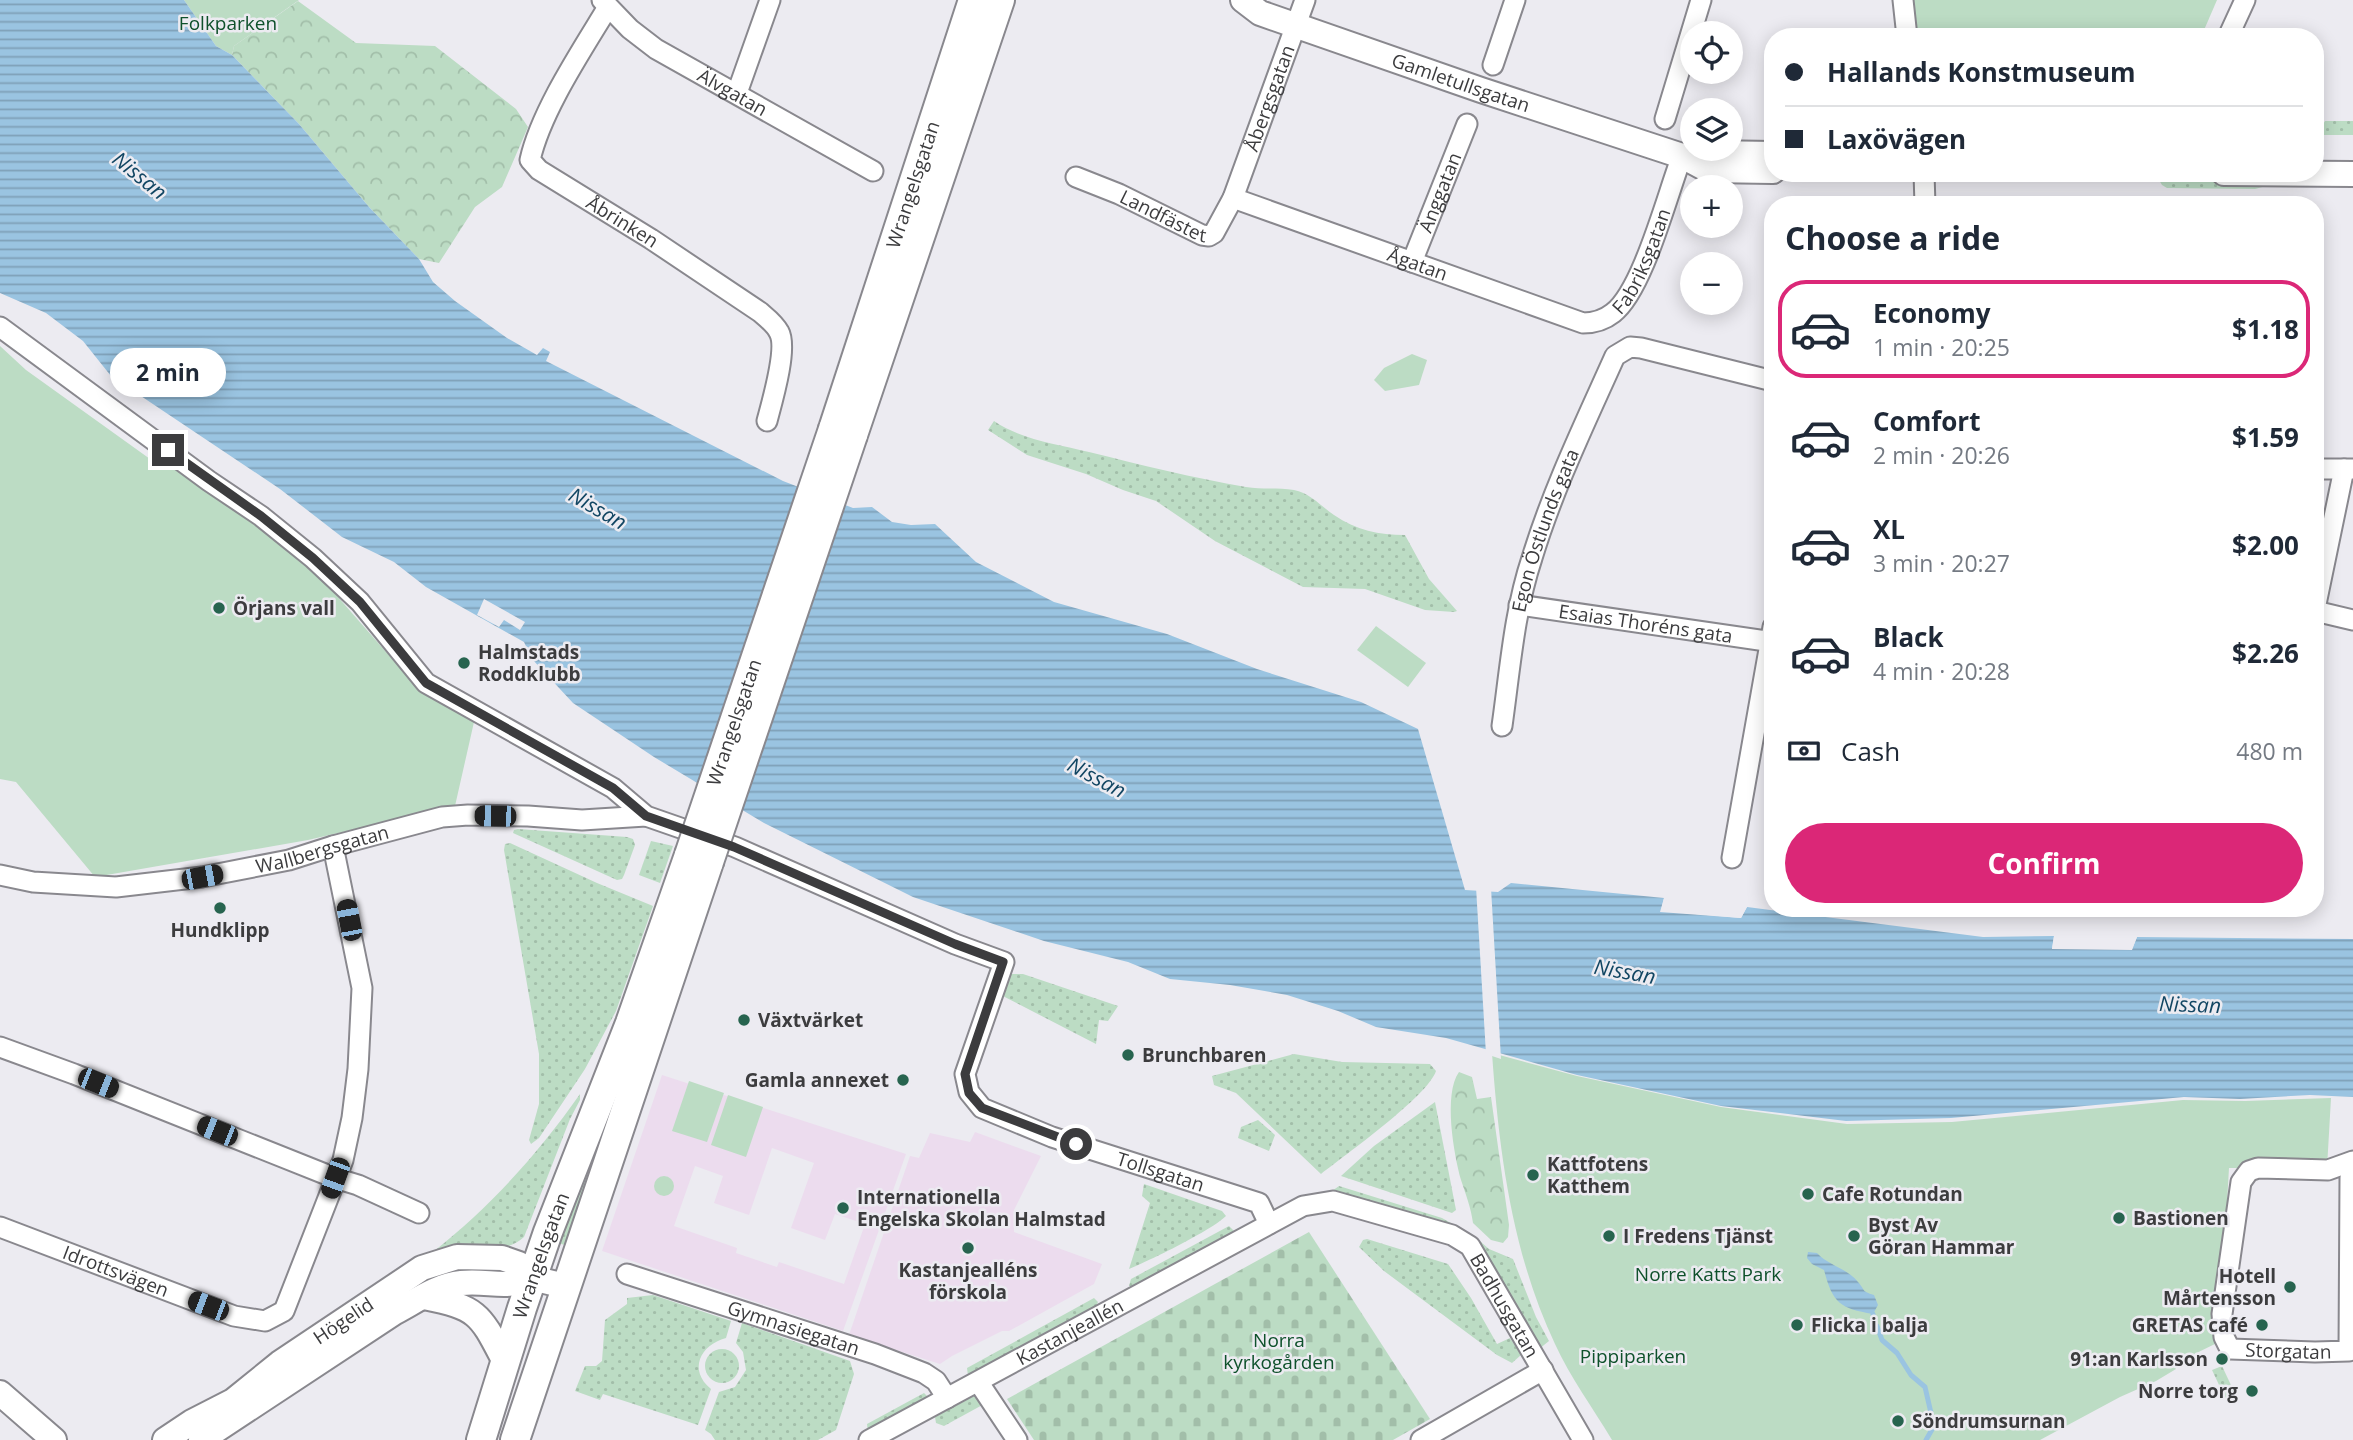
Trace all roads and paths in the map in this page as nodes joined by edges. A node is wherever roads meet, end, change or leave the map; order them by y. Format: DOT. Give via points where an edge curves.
graph roads {
  1 [pos="770,0"];
  2 [pos="973,0"];
  3 [pos="1000,0"];
  4 [pos="1243,0"];
  5 [pos="1305,0"];
  6 [pos="1515,0"];
  7 [pos="1701,0"];
  8 [pos="2245,0"];
  9 [pos="1899,1"];
  10 [pos="605,4"];
  11 [pos="1296,26"];
  12 [pos="1906,28"];
  13 [pos="2232,28"];
  14 [pos="1493,65"];
  15 [pos="737,93"];
  16 [pos="1665,119"];
  17 [pos="1468,124"];
  18 [pos="1743,154"];
  19 [pos="1764,154"];
  20 [pos="1680,155"];
  21 [pos="2324,158"];
  22 [pos="2353,158"];
  23 [pos="1680,161"];
  24 [pos="1691,161"];
  25 [pos="873,171"];
  26 [pos="1764,171"];
  27 [pos="2324,174"];
  28 [pos="2353,174"];
  29 [pos="1076,177"];
  30 [pos="1233,198"];
  31 [pos="1412,262"];
  32 [pos="1602,320"];
  33 [pos="0,327"];
  34 [pos="1764,380"];
  35 [pos="767,421"];
  36 [pos="843,432"];
  37 [pos="2349,469"];
  38 [pos="2324,470"];
  39 [pos="2324,573"];
  40 [pos="1519,605"];
  41 [pos="2324,613"];
  42 [pos="2353,621"];
  43 [pos="1764,636"];
  44 [pos="1764,677"];
  45 [pos="1502,726"];
  46 [pos="646,816"];
  47 [pos="333,846"];
  48 [pos="1732,858"];
  49 [pos="699,859"];
  50 [pos="0,875"];
  51 [pos="0,1047"];
  52 [pos="2353,1164"];
  53 [pos="335,1178"];
  54 [pos="419,1213"];
  55 [pos="1269,1224"];
  56 [pos="0,1227"];
  57 [pos="627,1274"];
  58 [pos="533,1278"];
  59 [pos="565,1286"];
  60 [pos="424,1297"];
  61 [pos="505,1362"];
  62 [pos="1542,1370"];
  63 [pos="979,1383"];
  64 [pos="0,1393"];
  65 [pos="947,1398"];
  66 [pos="54,1440"];
  67 [pos="165,1440"];
  68 [pos="201,1440"];
  69 [pos="481,1440"];
  70 [pos="514,1440"];
  71 [pos="869,1440"];
  72 [pos="1017,1440"];
  73 [pos="1421,1440"];
  74 [pos="1583,1440"];
  1 -- 15 [label="street"];
  2 -- 36 [label="main road, Wrangelsgatan"];
  3 -- 36 [label="main road, Wrangelsgatan"];
  4 -- 11 [label="street, Gamletullsgatan" via="1260,13"];
  5 -- 11 [label="street, Åbergsgatan"];
  6 -- 14 [label="street"];
  7 -- 16 [label="street"];
  8 -- 13 [label="street"];
  9 -- 12 [label="street"];
  10 -- 15 [label="street, Älvgatan" via="656,49"];
  10 -- 35 [label="street, Åbrinken" via="534,143 530,160 773,324 782,344"];
  11 -- 20 [label="street, Gamletullsgatan"];
  11 -- 30 [label="street, Åbergsgatan"];
  15 -- 25 [label="street, Älvgatan"];
  17 -- 31 [label="street, Änggatan"];
  18 -- 19 [label="street, Gamletullsgatan"];
  21 -- 22 [label="street"];
  23 -- 32 [label="street, Fabriksgatan" via="1637,281 1622,304"];
  24 -- 26 [label="street, Gamletullsgatan" via="1708,170"];
  27 -- 28 [label="street"];
  29 -- 30 [label="street, Landfästet" via="1209,236 1219,227"];
  30 -- 31 [label="street, Ågatan"];
  31 -- 32 [label="street, Ågatan" via="1583,323"];
  33 -- 46 [label="street" via="313,558 360,602 426,683 613,788"];
  34 -- 40 [label="street, Egon Östlunds gata" via="1641,348 1615,356 1563,472"];
  36 -- 49 [label="main road, Wrangelsgatan, bridge"];
  37 -- 38 [label="street"];
  37 -- 39 [label="street"];
  40 -- 43 [label="street, Esaias Thoréns gata"];
  40 -- 45 [label="street, Egon Östlunds gata"];
  41 -- 42 [label="street"];
  44 -- 48 [label="street"];
  46 -- 47 [label="street, Wallbergsgatan" via="582,820 442,817"];
  46 -- 55 [label="street, Tollsgatan" via="734,847 1003,962 965,1074 969,1093 982,1108 1052,1137 1259,1203"];
  47 -- 50 [label="street, Wallbergsgatan" via="277,863 116,887 33,882"];
  47 -- 53 [label="street" via="362,988 352,1118"];
  49 -- 58 [label="main road, Wrangelsgatan" via="630,1023"];
  49 -- 59 [label="main road, Wrangelsgatan"];
  51 -- 53 [label="street"];
  52 -- 52 [label="street, Storgatan" via="2328,1170 2258,1168 2241,1182 2222,1314 2230,1349 2349,1351"];
  53 -- 54 [label="street"];
  53 -- 56 [label="street, Idrottsvägen" via="284,1311 256,1321"];
  55 -- 62 [label="street, Badhusgatan" via="1303,1206 1333,1201 1451,1235 1470,1246"];
  55 -- 63 [label="street, Kastanjeallén"];
  57 -- 65 [label="street, Gymnasiegatan" via="875,1354 924,1373"];
  58 -- 59 [label="street, Högelid"];
  58 -- 60 [label="street, Högelid" via="518,1284 460,1283"];
  58 -- 61 [label="main road, Wrangelsgatan"];
  58 -- 67 [label="street, Högelid" via="519,1264 502,1258 457,1257 422,1268 280,1363 233,1401"];
  59 -- 70 [label="main road, Wrangelsgatan"];
  60 -- 61 [label="street" via="469,1309 481,1319"];
  60 -- 68 [label="street, Högelid"];
  61 -- 69 [label="main road, Wrangelsgatan"];
  62 -- 73 [label="street"];
  62 -- 74 [label="street, Badhusgatan"];
  63 -- 65 [label="street, Kastanjeallén"];
  63 -- 72 [label="street"];
  64 -- 66 [label="street"];
  65 -- 71 [label="street, Kastanjeallén"];
}
